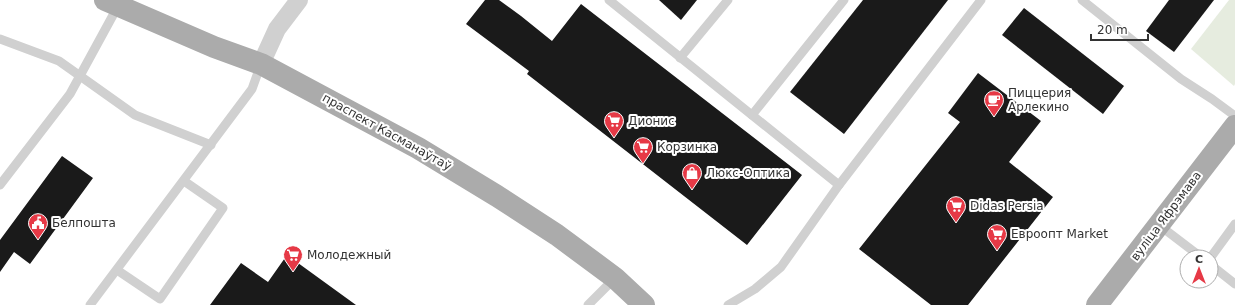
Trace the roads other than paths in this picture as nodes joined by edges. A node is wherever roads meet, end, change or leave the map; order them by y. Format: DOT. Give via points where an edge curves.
graph roads {
  1 [pos="299,0"];
  2 [pos="609,0"];
  3 [pos="728,0"];
  4 [pos="844,0"];
  5 [pos="981,0"];
  6 [pos="1082,0"];
  7 [pos="111,3"];
  8 [pos="0,39"];
  9 [pos="680,58"];
  10 [pos="261,64"];
  11 [pos="79,76"];
  12 [pos="752,115"];
  13 [pos="1235,116"];
  14 [pos="1235,126"];
  15 [pos="211,145"];
  16 [pos="184,181"];
  17 [pos="0,185"];
  18 [pos="839,185"];
  19 [pos="1235,224"];
  20 [pos="1159,225"];
  21 [pos="1190,249"];
  22 [pos="1217,249"];
  23 [pos="117,270"];
  24 [pos="1219,271"];
  25 [pos="615,278"];
  26 [pos="1235,284"];
  27 [pos="90,305"];
  28 [pos="588,305"];
  29 [pos="644,305"];
  30 [pos="728,305"];
  31 [pos="1097,305"];
  1 -- 10 [label="street" via="277,29"];
  2 -- 9 [label="lane"];
  3 -- 9 [label="lane"];
  4 -- 12 [label="lane"];
  5 -- 18 [label="lane"];
  6 -- 13 [label="lane" via="1181,80"];
  7 -- 10 [label="main road, праспект Касманаўтаў"];
  7 -- 11 [label="lane"];
  8 -- 11 [label="lane" via="59,61"];
  9 -- 12 [label="lane"];
  10 -- 15 [label="lane" via="252,89"];
  10 -- 25 [label="main road, праспект Касманаўтаў" via="418,148 557,235"];
  11 -- 15 [label="lane" via="135,115"];
  11 -- 17 [label="lane" via="70,94"];
  12 -- 18 [label="lane"];
  14 -- 20 [label="main road, вуліца Яфрэмава"];
  15 -- 16 [label="lane"];
  16 -- 23 [label="lane"];
  16 -- 23 [label="lane" via="223,208 160,299"];
  18 -- 30 [label="lane" via="781,267 755,289"];
  19 -- 22 [label="lane"];
  20 -- 21 [label="lane"];
  20 -- 31 [label="main road, вуліца Яфрэмава"];
  23 -- 27 [label="lane"];
  24 -- 26 [label="lane"];
  25 -- 28 [label="lane"];
  25 -- 29 [label="main road, праспект Касманаўтаў"];
}
